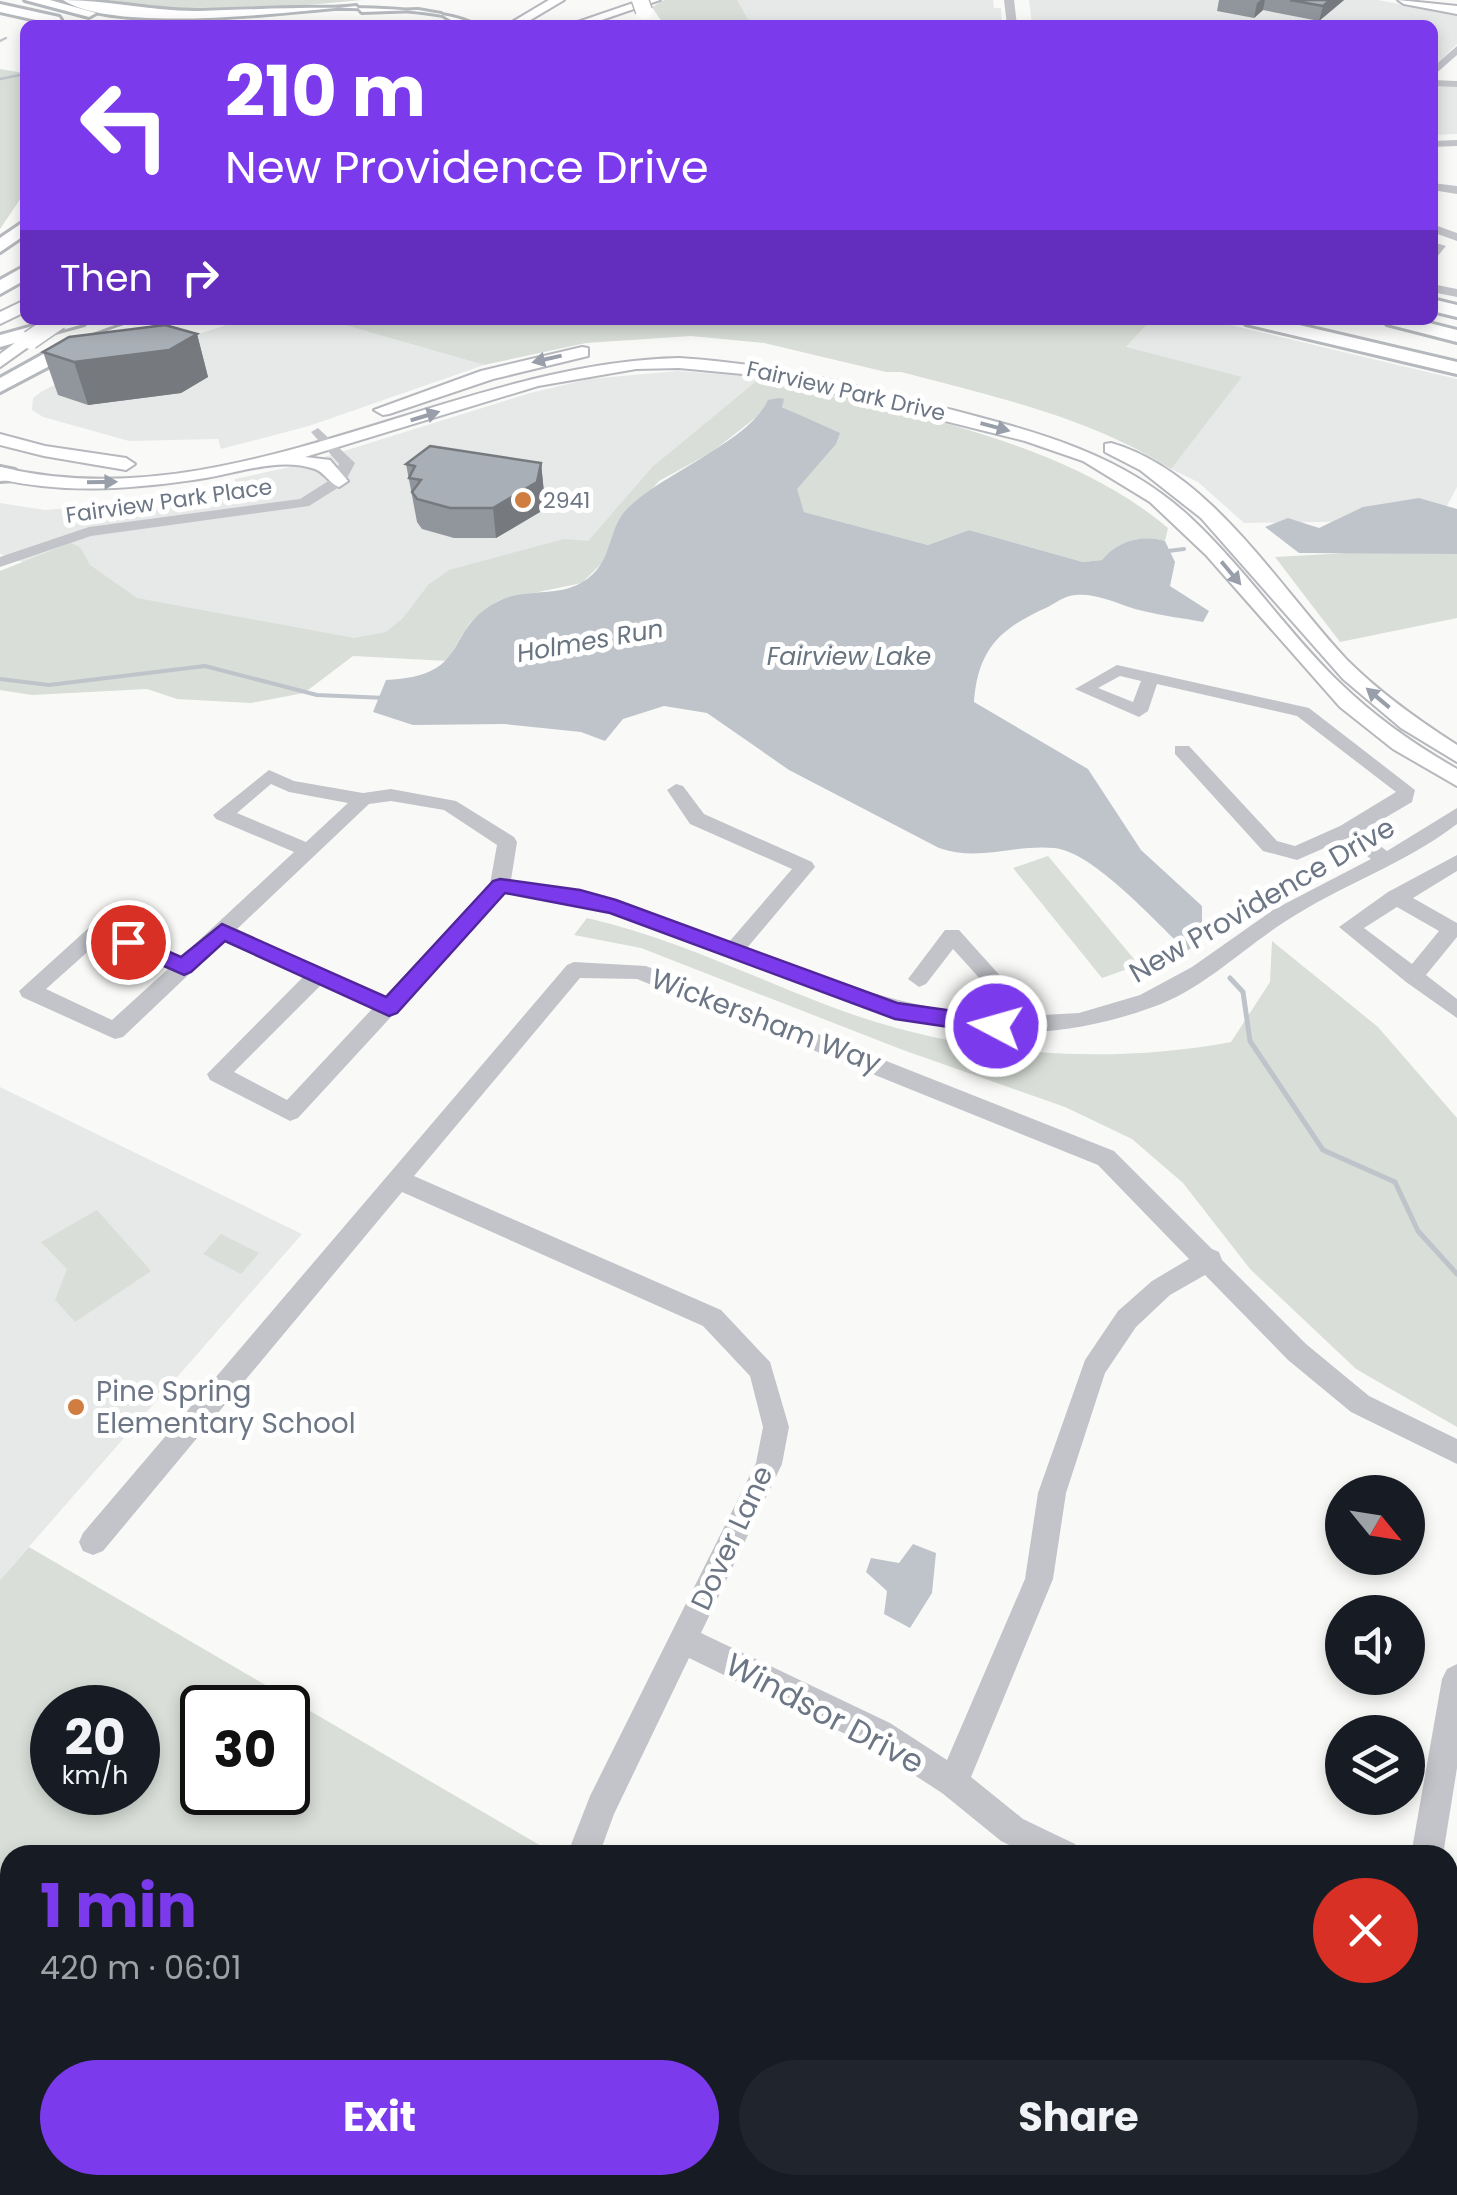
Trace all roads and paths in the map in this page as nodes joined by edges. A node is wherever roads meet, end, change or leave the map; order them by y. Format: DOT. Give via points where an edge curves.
graph roads {
  1 [pos="2,0"];
  2 [pos="32,0"];
  3 [pos="70,0"];
  4 [pos="384,0"];
  5 [pos="392,0"];
  6 [pos="1404,0"];
  7 [pos="1446,0"];
  8 [pos="363,3"];
  9 [pos="557,3"];
  10 [pos="645,3"];
  11 [pos="1457,6"];
  12 [pos="106,8"];
  13 [pos="0,11"];
  14 [pos="28,20"];
  15 [pos="50,20"];
  16 [pos="90,20"];
  17 [pos="120,20"];
  18 [pos="161,20"];
  19 [pos="320,20"];
  20 [pos="460,20"];
  21 [pos="523,20"];
  22 [pos="591,20"];
  23 [pos="1457,49"];
  24 [pos="1438,68"];
  25 [pos="20,231"];
  26 [pos="0,250"];
  27 [pos="51,325"];
  28 [pos="59,325"];
  29 [pos="141,325"];
  30 [pos="1275,325"];
  31 [pos="1307,325"];
  32 [pos="1354,325"];
  33 [pos="1362,325"];
  34 [pos="1420,325"];
  35 [pos="1457,332"];
  36 [pos="0,341"];
  37 [pos="90,342"];
  38 [pos="1457,347"];
  39 [pos="737,348"];
  40 [pos="0,362"];
  41 [pos="1457,364"];
  42 [pos="850,370"];
  43 [pos="0,371"];
  44 [pos="0,386"];
  45 [pos="325,438"];
  46 [pos="0,439"];
  47 [pos="268,461"];
  48 [pos="126,464"];
  49 [pos="2,469"];
  50 [pos="338,481"];
  51 [pos="0,562"];
  52 [pos="1151,678"];
  53 [pos="1182,750"];
  54 [pos="1457,755"];
  55 [pos="1457,779"];
  56 [pos="676,790"];
  57 [pos="363,799"];
  58 [pos="1457,814"];
  59 [pos="1347,831"];
  60 [pos="308,850"];
  61 [pos="1385,859"];
  62 [pos="1457,862"];
  63 [pos="500,886"];
  64 [pos="1411,888"];
  65 [pos="222,931"];
  66 [pos="734,950"];
  67 [pos="184,967"];
  68 [pos="318,975"];
  69 [pos="1413,976"];
  70 [pos="919,979"];
  71 [pos="389,1008"];
  72 [pos="1457,1010"];
  73 [pos="996,1026"];
  74 [pos="402,1181"];
  75 [pos="1210,1259"];
  76 [pos="1457,1452"];
  77 [pos="93,1542"];
  78 [pos="684,1640"];
  79 [pos="1457,1679"];
  80 [pos="954,1782"];
  81 [pos="587,1845"];
  82 [pos="1043,1845"];
  83 [pos="1428,1845"];
  1 -- 16 [label="highway"];
  2 -- 17 [label="highway"];
  3 -- 12 [label="highway"];
  4 -- 8 [label="highway"];
  5 -- 8 [label="highway"];
  6 -- 11 [label="main road"];
  7 -- 11 [label="main road"];
  8 -- 12 [label="highway" via="198,15"];
  9 -- 21 [label="main road"];
  10 -- 22 [label="main road"];
  12 -- 18 [label="highway"];
  13 -- 14 [label="highway"];
  13 -- 15 [label="highway"];
  19 -- 20 [label="highway" via="404,6 445,11"];
  23 -- 24 [label="street"];
  25 -- 26 [label="highway"];
  27 -- 40 [label="main road, bridge"];
  28 -- 36 [label="highway"];
  29 -- 37 [label="highway"];
  30 -- 41 [label="highway"];
  31 -- 41 [label="highway"];
  32 -- 38 [label="highway"];
  33 -- 38 [label="highway"];
  34 -- 35 [label="highway"];
  37 -- 43 [label="highway"];
  37 -- 44 [label="highway"];
  39 -- 45 [label="main road, Fairview Park Drive, one-way" via="656,346 564,355 487,375"];
  54 -- 42 [label="main road, Fairview Park Drive, one-way" via="1365,688 1219,522 1149,466 1067,430"];
  45 -- 47 [label="main road, Fairview Park Drive"];
  45 -- 48 [label="main road, Fairview Park Drive" via="230,456"];
  45 -- 50 [label="street" via="347,463"];
  45 -- 55 [label="main road, Fairview Park Drive, one-way" via="550,378 668,362 786,372 1029,436 1108,466 1165,502 1341,696"];
  46 -- 48 [label="main road"];
  49 -- 47 [label="main road, Fairview Park Drive, one-way" via="64,482 126,482"];
  47 -- 50 [label="main road" via="323,464"];
  48 -- 49 [label="main road, Fairview Park Drive"];
  50 -- 51 [label="street, Fairview Park Place" via="304,503 89,532"];
  52 -- 59 [label="street" via="1302,712 1406,790 1405,798"];
  53 -- 59 [label="street" via="1270,846 1298,853"];
  56 -- 66 [label="street" via="697,819 805,866"];
  57 -- 60 [label="street"];
  57 -- 60 [label="street" via="269,776 224,816"];
  57 -- 63 [label="street" via="449,805 507,842"];
  58 -- 61 [label="street, New Providence Drive"];
  59 -- 61 [label="street"];
  60 -- 65 [label="street"];
  61 -- 64 [label="street"];
  61 -- 73 [label="street, New Providence Drive" via="1285,912 1148,1000 1087,1018"];
  62 -- 64 [label="street"];
  63 -- 66 [label="street, New Providence Drive" via="598,902"];
  63 -- 71 [label="street"];
  64 -- 69 [label="street" via="1452,929"];
  64 -- 69 [label="street" via="1349,927"];
  65 -- 67 [label="street"];
  65 -- 68 [label="street"];
  66 -- 73 [label="street, New Providence Drive" via="895,1011"];
  67 -- 67 [label="street" via="115,1031 30,991 100,929"];
  68 -- 71 [label="street"];
  68 -- 71 [label="street" via="218,1074 290,1112"];
  69 -- 72 [label="street"];
  70 -- 73 [label="street" via="952,935 992,979"];
  74 -- 75 [label="street, Wickersham Way" via="574,970 640,972 1106,1158"];
  74 -- 77 [label="street, Wickersham Way"];
  74 -- 78 [label="street, Dover Lane" via="712,1318 761,1370 776,1426 769,1464"];
  75 -- 76 [label="street, Wickersham Way" via="1297,1352 1360,1404"];
  75 -- 80 [label="street" via="1161,1288 1127,1319 1094,1368 1052,1493 1039,1579"];
  78 -- 80 [label="street, Windsor Drive" via="879,1734"];
  78 -- 81 [label="street, Dover Lane"];
  79 -- 83 [label="street"];
  80 -- 82 [label="street, Windsor Drive" via="1012,1830"];
}
